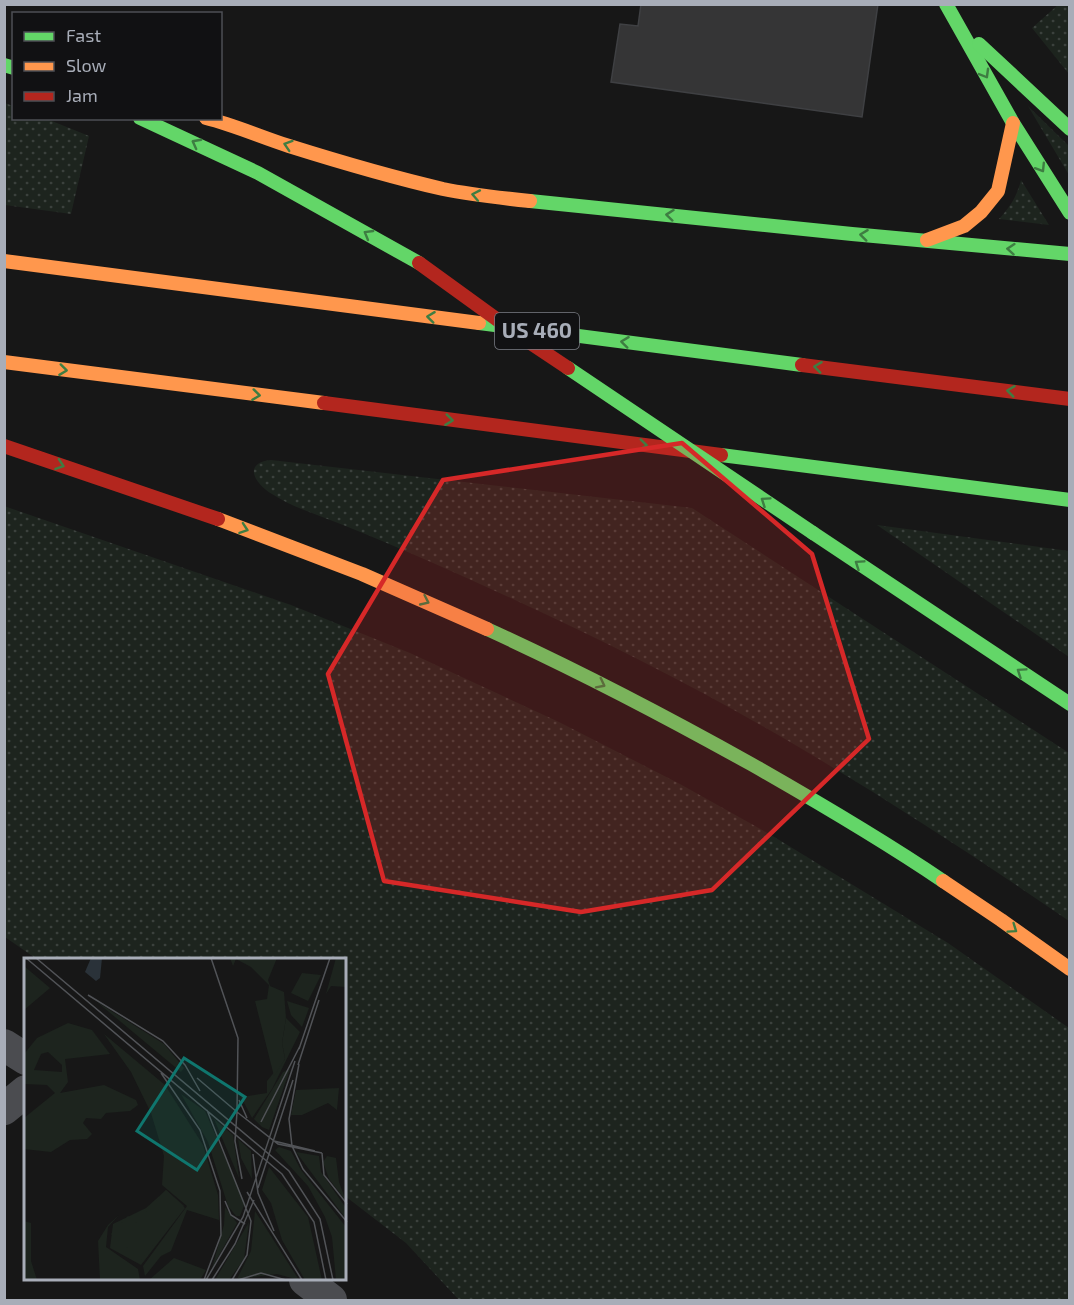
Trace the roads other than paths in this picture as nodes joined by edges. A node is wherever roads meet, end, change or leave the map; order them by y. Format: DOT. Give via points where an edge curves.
graph roads {
  1 [pos="946,4"];
  2 [pos="957,24"];
  3 [pos="144,120"];
  4 [pos="214,120"];
  5 [pos="1013,123"];
  6 [pos="1070,129"];
  7 [pos="1070,213"];
  8 [pos="922,242"];
  9 [pos="1070,254"];
  10 [pos="4,261"];
  11 [pos="4,362"];
  12 [pos="1070,399"];
  13 [pos="4,446"];
  14 [pos="1070,500"];
  15 [pos="1070,704"];
  16 [pos="1070,969"];
  17 [pos="4,1045"];
  18 [pos="24,1058"];
  19 [pos="24,1093"];
  20 [pos="4,1109"];
  21 [pos="306,1281"];
  22 [pos="331,1300"];
  1 -- 2 [label="main road"];
  2 -- 5 [label="main road, one-way"];
  2 -- 6 [label="main road"];
  15 -- 3 [label="main road, one-way, bridge" via="517,334 419,263 258,173"];
  8 -- 4 [label="main road, one-way" via="489,197 357,167"];
  5 -- 7 [label="main road, one-way"];
  5 -- 8 [label="main road" via="998,191 964,226"];
  9 -- 8 [label="main road, one-way"];
  12 -- 10 [label="main road, US 460, one-way"];
  11 -- 14 [label="main road, one-way"];
  13 -- 16 [label="main road, one-way" via="283,542 408,593 561,663 790,786 965,896"];
  17 -- 18 [label="street"];
  19 -- 20 [label="street"];
  21 -- 22 [label="street"];
}
